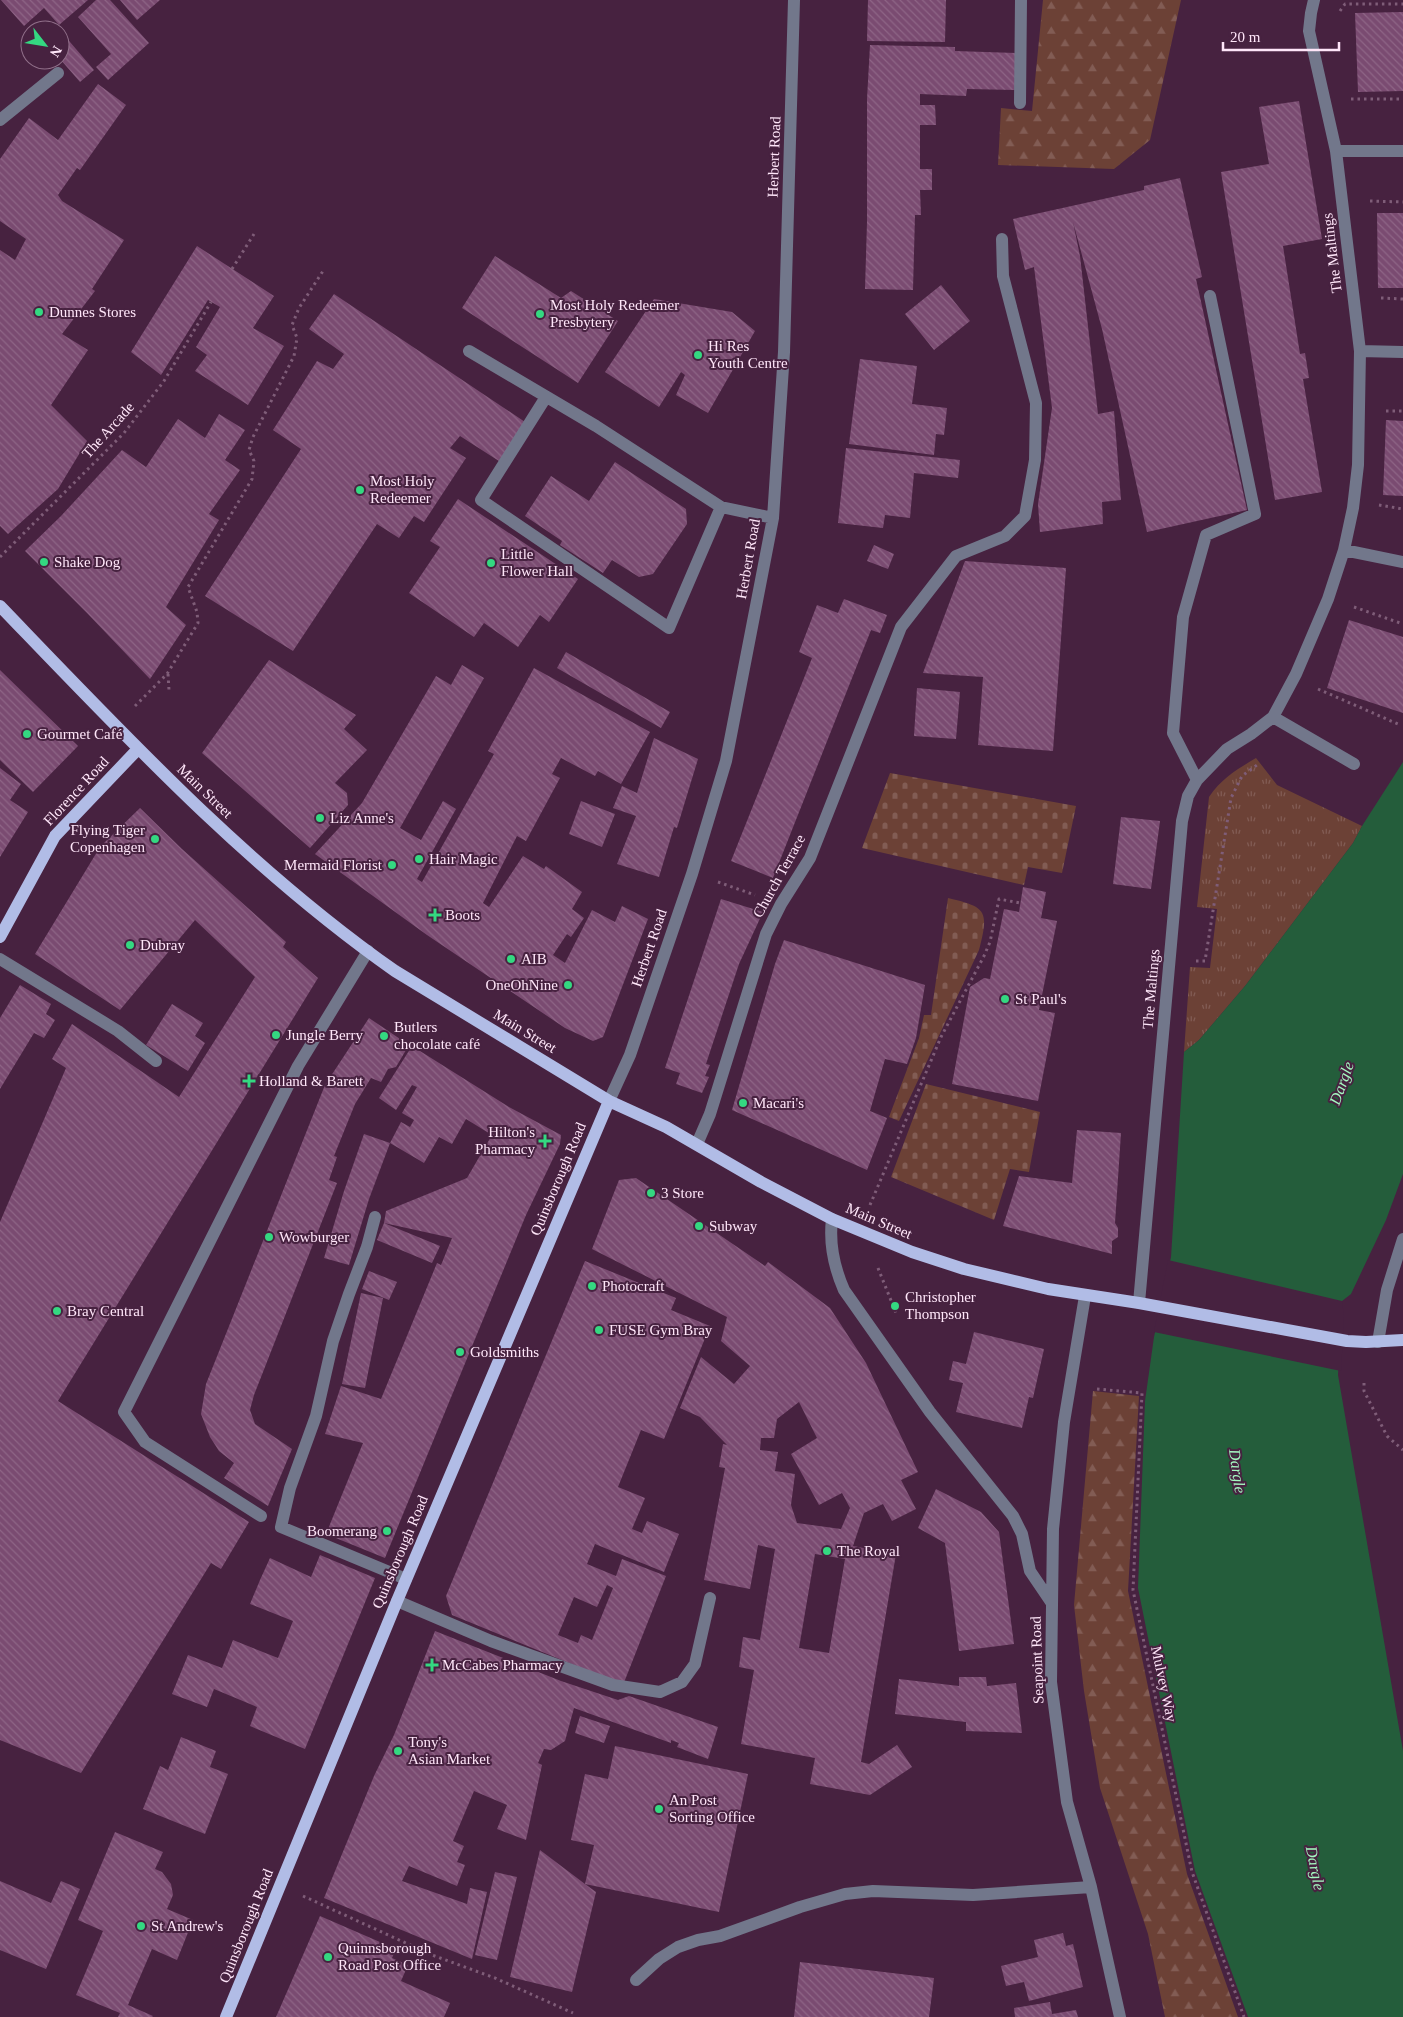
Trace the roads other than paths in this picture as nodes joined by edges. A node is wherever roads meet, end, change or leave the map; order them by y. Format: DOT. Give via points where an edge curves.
graph roads {
  1 [pos="794,0"];
  2 [pos="1021,0"];
  3 [pos="1314,0"];
  4 [pos="58,73"];
  5 [pos="1020,103"];
  6 [pos="0,120"];
  7 [pos="1336,151"];
  8 [pos="1403,151"];
  9 [pos="1002,239"];
  10 [pos="1210,296"];
  11 [pos="469,351"];
  12 [pos="1360,351"];
  13 [pos="1403,352"];
  14 [pos="546,396"];
  15 [pos="721,508"];
  16 [pos="773,518"];
  17 [pos="1344,550"];
  18 [pos="1403,562"];
  19 [pos="0,606"];
  20 [pos="1273,717"];
  21 [pos="138,749"];
  22 [pos="1354,764"];
  23 [pos="1197,780"];
  24 [pos="0,937"];
  25 [pos="368,952"];
  26 [pos="0,959"];
  27 [pos="156,1061"];
  28 [pos="609,1101"];
  29 [pos="698,1144"];
  30 [pos="374,1217"];
  31 [pos="832,1219"];
  32 [pos="1403,1239"];
  33 [pos="1085,1296"];
  34 [pos="1139,1303"];
  35 [pos="1403,1340"];
  36 [pos="1372,1342"];
  37 [pos="261,1516"];
  38 [pos="406,1579"];
  39 [pos="710,1598"];
  40 [pos="397,1601"];
  41 [pos="1051,1602"];
  42 [pos="1091,1887"];
  43 [pos="636,1980"];
  44 [pos="226,2017"];
  45 [pos="1120,2017"];
  1 -- 16 [label="street, Herbert Road" via="784,344"];
  2 -- 5 [label="street"];
  3 -- 7 [label="street, The Maltings" via="1309,32"];
  4 -- 6 [label="street"];
  7 -- 8 [label="street"];
  7 -- 12 [label="street, The Maltings"];
  9 -- 29 [label="street, Church Terrace" via="1003,276 1036,403 1035,460 1025,516 1005,536 956,556 901,627 810,858 766,934"];
  10 -- 23 [label="street" via="1255,514 1206,535 1183,617 1173,733"];
  11 -- 14 [label="street"];
  12 -- 13 [label="street"];
  12 -- 17 [label="street, The Maltings" via="1358,465"];
  14 -- 15 [label="street"];
  14 -- 15 [label="street" via="481,500 669,628"];
  15 -- 16 [label="street"];
  16 -- 28 [label="street, Herbert Road" via="726,761 692,874 630,1055"];
  17 -- 18 [label="street"];
  17 -- 20 [label="street, The Maltings" via="1312,640"];
  19 -- 21 [label="main road, Main Street"];
  20 -- 22 [label="street"];
  20 -- 23 [label="street, The Maltings" via="1227,749"];
  21 -- 24 [label="main road, Florence Road" via="55,836"];
  21 -- 25 [label="main road, Main Street" via="231,840"];
  23 -- 34 [label="street, The Maltings" via="1188,796 1182,821"];
  25 -- 28 [label="main road, Main Street"];
  25 -- 37 [label="street" via="298,1066 124,1412 145,1442"];
  26 -- 27 [label="street" via="118,1030"];
  28 -- 29 [label="main road, Main Street"];
  28 -- 38 [label="main road, Quinsborough Road"];
  29 -- 31 [label="main road, Main Street"];
  30 -- 38 [label="street" via="367,1247 333,1341 316,1416 290,1488 281,1527"];
  31 -- 33 [label="main road, Main Street" via="912,1252 964,1269"];
  31 -- 41 [label="street" via="833,1257 844,1290 930,1412 1013,1516 1022,1534 1030,1571"];
  32 -- 36 [label="street"];
  33 -- 34 [label="main road, Main Street"];
  33 -- 41 [label="street, Seapoint Road" via="1064,1422 1053,1529"];
  34 -- 36 [label="main road, Main Street" via="1347,1341"];
  35 -- 36 [label="main road, Main Street"];
  38 -- 40 [label="main road, Quinsborough Road"];
  39 -- 40 [label="street" via="695,1664 682,1682 660,1692 613,1685 491,1641"];
  40 -- 44 [label="main road, Quinsborough Road"];
  41 -- 42 [label="street, Seapoint Road" via="1052,1692 1068,1802"];
  42 -- 43 [label="street" via="974,1895 873,1891 845,1894 678,1947"];
  42 -- 45 [label="street, Seapoint Road"];
}
